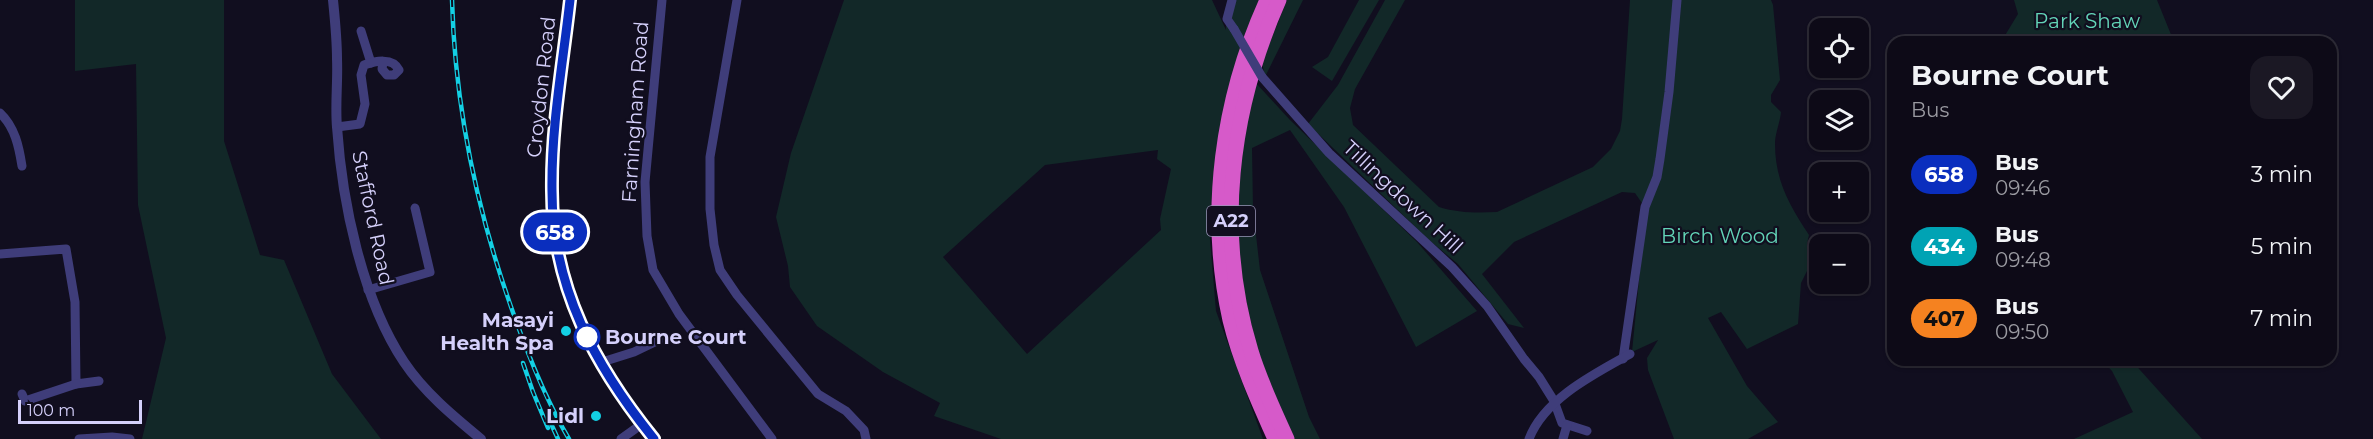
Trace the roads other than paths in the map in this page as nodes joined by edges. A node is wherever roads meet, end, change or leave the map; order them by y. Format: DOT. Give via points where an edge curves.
graph roads {
  1 [pos="333,0"];
  2 [pos="570,0"];
  3 [pos="662,0"];
  4 [pos="736,0"];
  5 [pos="1232,0"];
  6 [pos="1267,0"];
  7 [pos="1279,0"];
  8 [pos="1677,0"];
  9 [pos="361,31"];
  10 [pos="383,62"];
  11 [pos="371,63"];
  12 [pos="0,113"];
  13 [pos="337,127"];
  14 [pos="22,166"];
  15 [pos="415,208"];
  16 [pos="0,254"];
  17 [pos="368,290"];
  18 [pos="659,340"];
  19 [pos="599,363"];
  20 [pos="99,381"];
  21 [pos="76,384"];
  22 [pos="22,394"];
  23 [pos="1554,401"];
  24 [pos="642,424"];
  25 [pos="1567,425"];
  26 [pos="1587,431"];
  27 [pos="79,439"];
  28 [pos="130,439"];
  29 [pos="481,439"];
  30 [pos="621,439"];
  31 [pos="654,439"];
  32 [pos="772,439"];
  33 [pos="866,439"];
  34 [pos="1275,439"];
  35 [pos="1287,439"];
  36 [pos="1529,439"];
  37 [pos="1563,439"];
  1 -- 13 [label="street, Stafford Road"];
  2 -- 19 [label="main road, Croydon Road" via="552,168 553,219 570,298"];
  3 -- 32 [label="street, Farningham Road" via="645,182 653,270 679,314"];
  4 -- 33 [label="street" via="710,157 710,209 720,270 818,394 846,411 864,430"];
  5 -- 23 [label="street, Tillingdown Hill, bridge" via="1227,19 1262,78 1329,153 1466,282"];
  6 -- 34 [label="highway, A22" via="1249,44 1229,117 1222,158 1219,233 1225,291 1239,351"];
  7 -- 35 [label="highway, A22" via="1261,45 1236,138 1231,244 1240,310 1251,351"];
  8 -- 23 [label="street" via="1660,159 1645,207 1627,356"];
  9 -- 11 [label="street"];
  10 -- 11 [label="street"];
  11 -- 13 [label="street" via="364,65 361,75 365,104 360,123"];
  12 -- 14 [label="street" via="8,120"];
  13 -- 17 [label="street, Stafford Road" via="344,186"];
  15 -- 17 [label="street" via="430,272"];
  16 -- 21 [label="street" via="66,249 75,302"];
  17 -- 29 [label="street, Stafford Road" via="404,363 437,401"];
  18 -- 19 [label="street"];
  19 -- 24 [label="main road, Croydon Road"];
  20 -- 21 [label="street"];
  21 -- 22 [label="street" via="25,401"];
  23 -- 25 [label="street, Tillingdown Hill" via="1562,423"];
  23 -- 36 [label="street"];
  24 -- 30 [label="street"];
  24 -- 31 [label="main road, Croydon Road"];
  25 -- 26 [label="street"];
  25 -- 37 [label="street"];
  27 -- 28 [label="street"];
}
